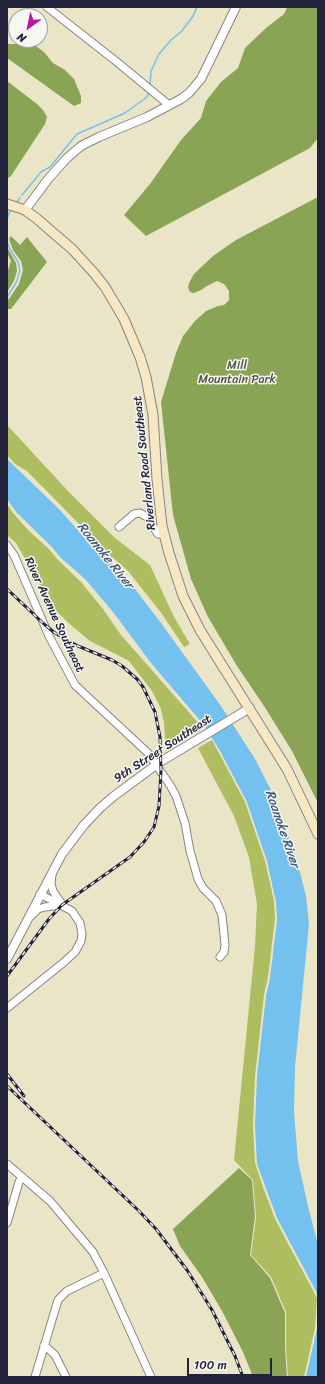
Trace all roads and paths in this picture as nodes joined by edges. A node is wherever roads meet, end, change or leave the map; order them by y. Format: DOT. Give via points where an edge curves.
graph roads {
  1 [pos="47,7"];
  2 [pos="236,7"];
  3 [pos="169,106"];
  4 [pos="7,204"];
  5 [pos="25,210"];
  6 [pos="119,527"];
  7 [pos="164,534"];
  8 [pos="7,545"];
  9 [pos="250,708"];
  10 [pos="156,766"];
  11 [pos="318,834"];
  12 [pos="52,871"];
  13 [pos="40,894"];
  14 [pos="62,905"];
  15 [pos="26,922"];
  16 [pos="220,957"];
  17 [pos="7,959"];
  18 [pos="7,1008"];
  19 [pos="7,1164"];
  20 [pos="22,1177"];
  21 [pos="7,1223"];
  22 [pos="104,1273"];
  23 [pos="44,1345"];
  24 [pos="35,1377"];
  25 [pos="66,1377"];
  26 [pos="151,1377"];
  1 -- 3 [label="street"];
  2 -- 3 [label="street" via="201,79 189,93"];
  3 -- 5 [label="street" via="81,146 49,178"];
  4 -- 5 [label="main road, Riverland Road Southeast"];
  5 -- 7 [label="main road, Riverland Road Southeast" via="72,249 94,273 114,303 133,340 150,394 159,506"];
  6 -- 7 [label="street" via="134,514 140,513 147,517 158,534"];
  7 -- 9 [label="main road, Riverland Road Southeast" via="192,615"];
  8 -- 10 [label="street, River Avenue Southeast" via="75,685 142,748"];
  9 -- 10 [label="street, 9th Street Southeast"];
  9 -- 11 [label="main road, Riverland Road Southeast" via="287,769"];
  10 -- 12 [label="street, 9th Street Southeast" via="100,808 73,839"];
  10 -- 16 [label="street, River Avenue Southeast" via="170,785 181,810 198,879 216,901 222,915 225,945"];
  12 -- 13 [label="street, 9th Street Southeast"];
  12 -- 14 [label="street" via="51,884"];
  13 -- 14 [label="street"];
  13 -- 15 [label="street, 9th Street Southeast"];
  14 -- 15 [label="street" via="38,909"];
  14 -- 18 [label="street" via="72,911 80,923 82,934 78,946 63,963"];
  15 -- 17 [label="street, 9th Street Southeast"];
  19 -- 20 [label="street"];
  20 -- 21 [label="street"];
  20 -- 22 [label="street" via="50,1201 84,1241"];
  22 -- 23 [label="street" via="62,1295"];
  22 -- 26 [label="street"];
  23 -- 24 [label="street"];
  23 -- 25 [label="street" via="55,1355"];
}
